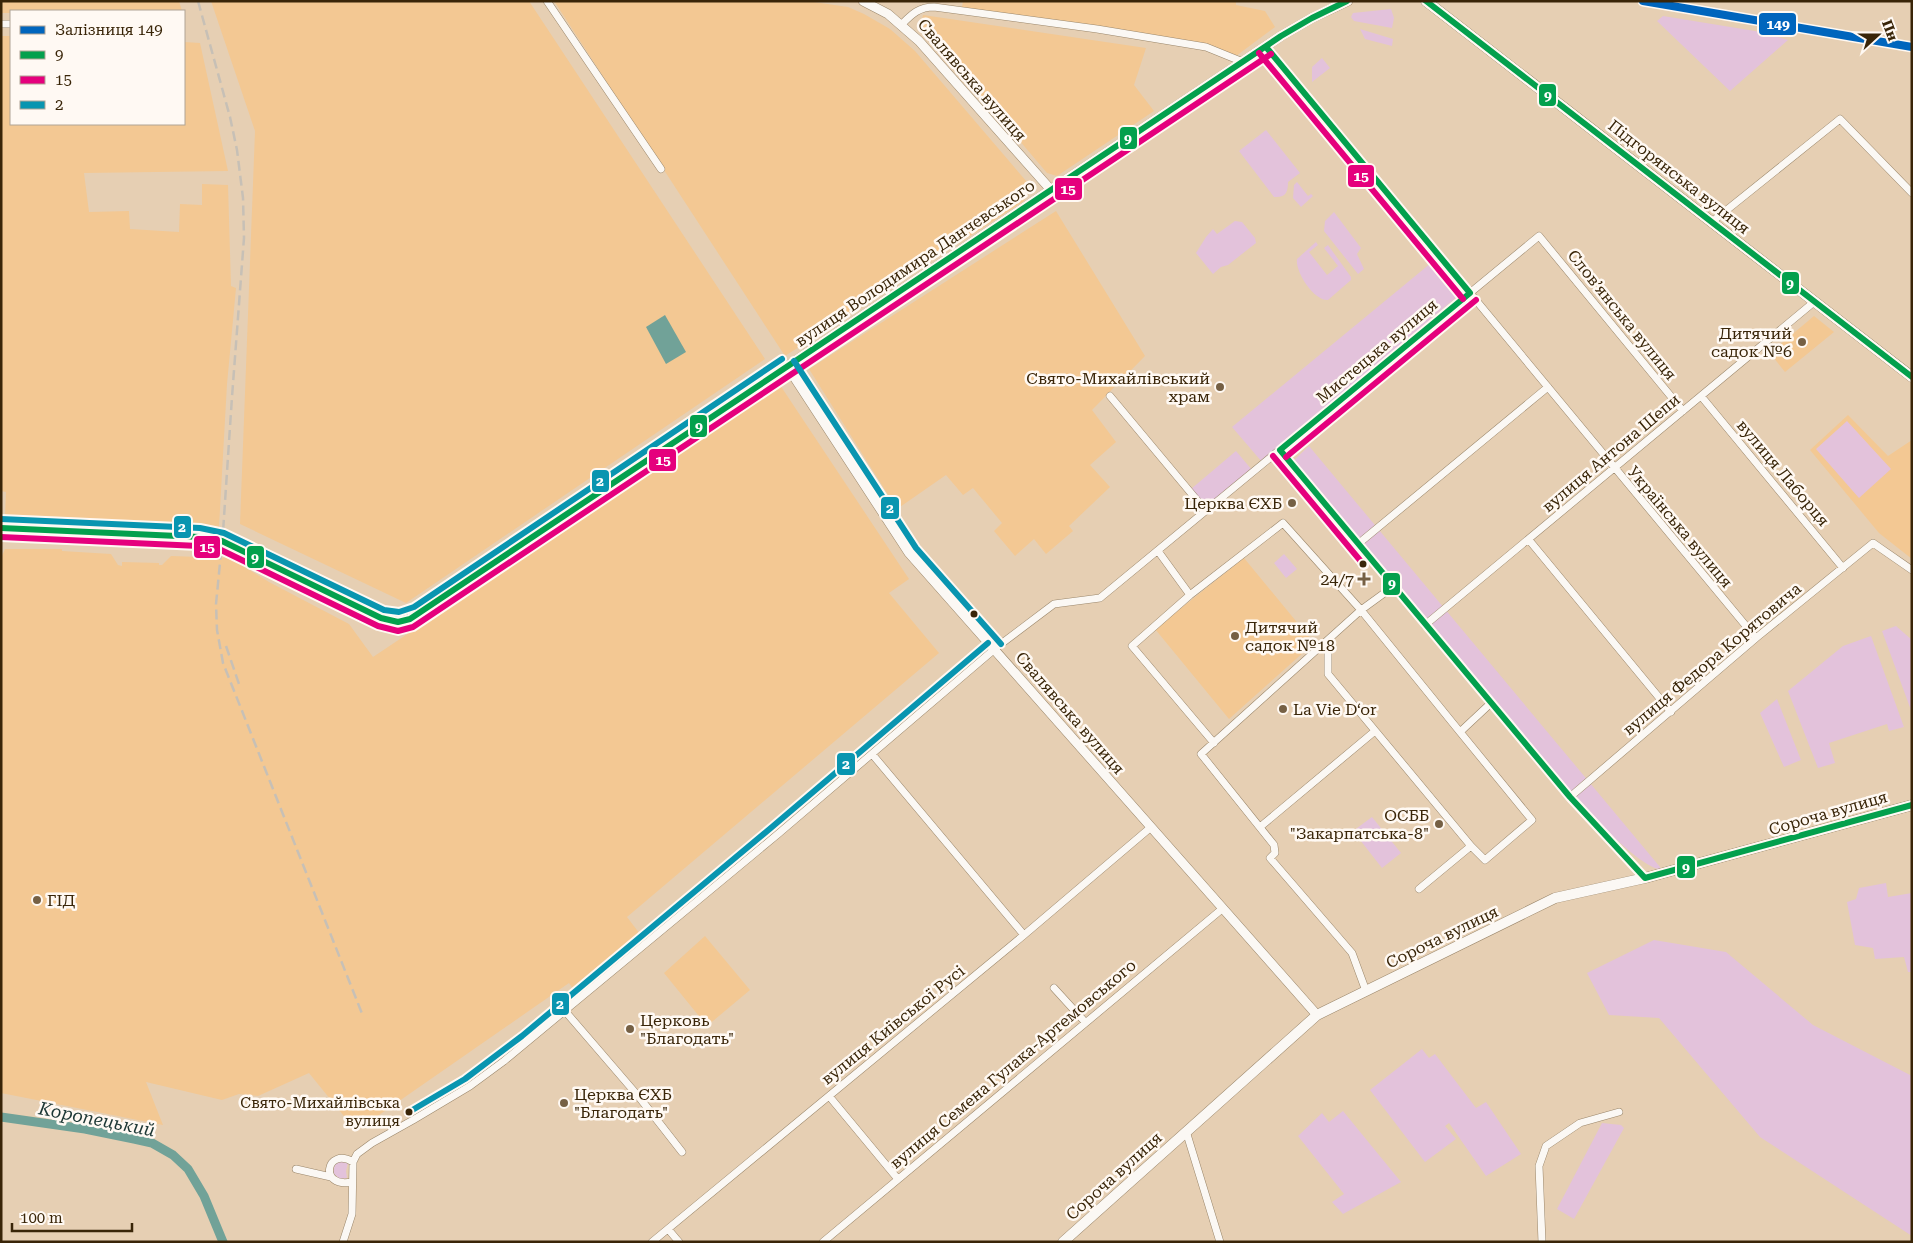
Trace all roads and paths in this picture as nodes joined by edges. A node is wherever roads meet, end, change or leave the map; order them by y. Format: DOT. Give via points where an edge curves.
graph roads {
  1 [pos="547,1"];
  2 [pos="863,1"];
  3 [pos="1348,1"];
  4 [pos="1426,1"];
  5 [pos="902,24"];
  6 [pos="1266,47"];
  7 [pos="1244,62"];
  8 [pos="661,169"];
  9 [pos="1051,190"];
  10 [pos="1912,193"];
  11 [pos="1713,221"];
  12 [pos="1539,236"];
  13 [pos="1470,293"];
  14 [pos="1814,302"];
  15 [pos="787,366"];
  16 [pos="1912,376"];
  17 [pos="1548,388"];
  18 [pos="1110,396"];
  19 [pos="1701,396"];
  20 [pos="1683,412"];
  21 [pos="1280,450"];
  22 [pos="1614,468"];
  23 [pos="1206,511"];
  24 [pos="1,528"];
  25 [pos="1528,540"];
  26 [pos="1358,544"];
  27 [pos="1158,551"];
  28 [pos="1843,568"];
  29 [pos="1912,570"];
  30 [pos="1394,586"];
  31 [pos="1190,595"];
  32 [pos="1361,610"];
  33 [pos="1425,625"];
  34 [pos="1756,638"];
  35 [pos="1328,640"];
  36 [pos="994,650"];
  37 [pos="1491,703"];
  38 [pos="1671,712"];
  39 [pos="1375,731"];
  40 [pos="1460,732"];
  41 [pos="1214,743"];
  42 [pos="872,754"];
  43 [pos="1570,797"];
  44 [pos="1912,805"];
  45 [pos="1260,827"];
  46 [pos="1150,828"];
  47 [pos="1471,846"];
  48 [pos="1645,878"];
  49 [pos="1419,889"];
  50 [pos="1222,910"];
  51 [pos="1024,935"];
  52 [pos="1054,988"];
  53 [pos="1366,991"];
  54 [pos="565,1011"];
  55 [pos="1317,1015"];
  56 [pos="1085,1022"];
  57 [pos="829,1096"];
  58 [pos="1619,1112"];
  59 [pos="1186,1132"];
  60 [pos="682,1152"];
  61 [pos="353,1162"];
  62 [pos="296,1169"];
  63 [pos="330,1173"];
  64 [pos="898,1178"];
  65 [pos="352,1182"];
  66 [pos="668,1228"];
  67 [pos="343,1242"];
  68 [pos="652,1242"];
  69 [pos="679,1242"];
  70 [pos="822,1242"];
  71 [pos="1063,1242"];
  72 [pos="1220,1242"];
  73 [pos="1542,1242"];
  1 -- 8 [label="street"];
  2 -- 5 [label="street, Свалявська вулиця"];
  3 -- 6 [label="street, вулиця Володимира Данчевського" via="1312,18"];
  4 -- 11 [label="main road, Підгорянська вулиця"];
  5 -- 7 [label="street" via="916,11 934,6 1206,47"];
  5 -- 9 [label="street, Свалявська вулиця"];
  6 -- 7 [label="street, вулиця Володимира Данчевського"];
  6 -- 13 [label="street, Українська вулиця"];
  7 -- 9 [label="street, вулиця Володимира Данчевського"];
  9 -- 15 [label="street, вулиця Володимира Данчевського"];
  10 -- 11 [label="street" via="1840,119"];
  11 -- 14 [label="main road, Підгорянська вулиця"];
  12 -- 13 [label="street, Мистецька вулиця"];
  12 -- 20 [label="street, Словʼянська вулиця"];
  13 -- 17 [label="street, Українська вулиця"];
  13 -- 21 [label="street, Мистецька вулиця"];
  14 -- 16 [label="main road, Підгорянська вулиця"];
  14 -- 19 [label="street, вулиця Антона Шепи"];
  15 -- 24 [label="street, вулиця Володимира Данчевського" via="403,622 381,618 222,541 200,537"];
  15 -- 36 [label="street, Свалявська вулиця" via="908,553"];
  17 -- 22 [label="street, Українська вулиця"];
  17 -- 26 [label="street"];
  18 -- 23 [label="street"];
  19 -- 20 [label="street, вулиця Антона Шепи"];
  19 -- 28 [label="street, вулиця Лаборця"];
  20 -- 22 [label="street, вулиця Антона Шепи"];
  21 -- 23 [label="street"];
  21 -- 26 [label="street"];
  22 -- 25 [label="street, вулиця Антона Шепи"];
  22 -- 34 [label="street, Українська вулиця"];
  23 -- 27 [label="street"];
  25 -- 33 [label="street, вулиця Антона Шепи"];
  25 -- 38 [label="street"];
  26 -- 30 [label="street"];
  27 -- 31 [label="street"];
  27 -- 36 [label="street" via="1100,598 1054,604"];
  28 -- 29 [label="street, вулиця Федора Корятовича" via="1873,543"];
  28 -- 34 [label="street, вулиця Федора Корятовича"];
  30 -- 32 [label="street"];
  30 -- 33 [label="street"];
  31 -- 32 [label="street" via="1283,523"];
  31 -- 41 [label="street" via="1132,646"];
  32 -- 35 [label="street"];
  32 -- 40 [label="street"];
  33 -- 37 [label="street"];
  34 -- 38 [label="street, вулиця Федора Корятовича"];
  35 -- 39 [label="street" via="1328,674"];
  35 -- 41 [label="street"];
  36 -- 42 [label="street"];
  36 -- 46 [label="street, Свалявська вулиця"];
  37 -- 40 [label="street"];
  37 -- 43 [label="street"];
  38 -- 43 [label="street, вулиця Федора Корятовича"];
  39 -- 45 [label="street"];
  39 -- 47 [label="street"];
  40 -- 47 [label="street" via="1532,820 1485,860"];
  41 -- 45 [label="street" via="1201,754"];
  42 -- 51 [label="street"];
  42 -- 54 [label="street"];
  43 -- 48 [label="street"];
  44 -- 48 [label="main road, Сороча вулиця"];
  45 -- 53 [label="street" via="1274,845 1275,853 1270,858 1352,953"];
  46 -- 50 [label="street, Свалявська вулиця"];
  46 -- 51 [label="street, вулиця Київської Русі"];
  47 -- 49 [label="street"];
  48 -- 53 [label="main road, Сороча вулиця" via="1555,898"];
  50 -- 55 [label="street, Свалявська вулиця"];
  50 -- 56 [label="street, вулиця Семена Гулака-Артемовського"];
  51 -- 57 [label="street, вулиця Київської Русі"];
  52 -- 56 [label="street"];
  53 -- 55 [label="main road, Сороча вулиця"];
  54 -- 60 [label="street"];
  54 -- 61 [label="street" via="486,1075 363,1149"];
  55 -- 59 [label="main road, Сороча вулиця"];
  56 -- 64 [label="street, вулиця Семена Гулака-Артемовського"];
  57 -- 64 [label="street"];
  57 -- 66 [label="street, вулиця Київської Русі"];
  58 -- 73 [label="street" via="1580,1123 1546,1146 1539,1166"];
  59 -- 71 [label="main road, Сороча вулиця"];
  59 -- 72 [label="street"];
  61 -- 63 [label="street" via="337,1158"];
  61 -- 65 [label="street"];
  62 -- 63 [label="street" via="311,1174"];
  63 -- 65 [label="street" via="339,1183"];
  64 -- 70 [label="street, вулиця Семена Гулака-Артемовського"];
  65 -- 67 [label="street" via="352,1214"];
  66 -- 68 [label="street, вулиця Київської Русі"];
  66 -- 69 [label="street"];
}
